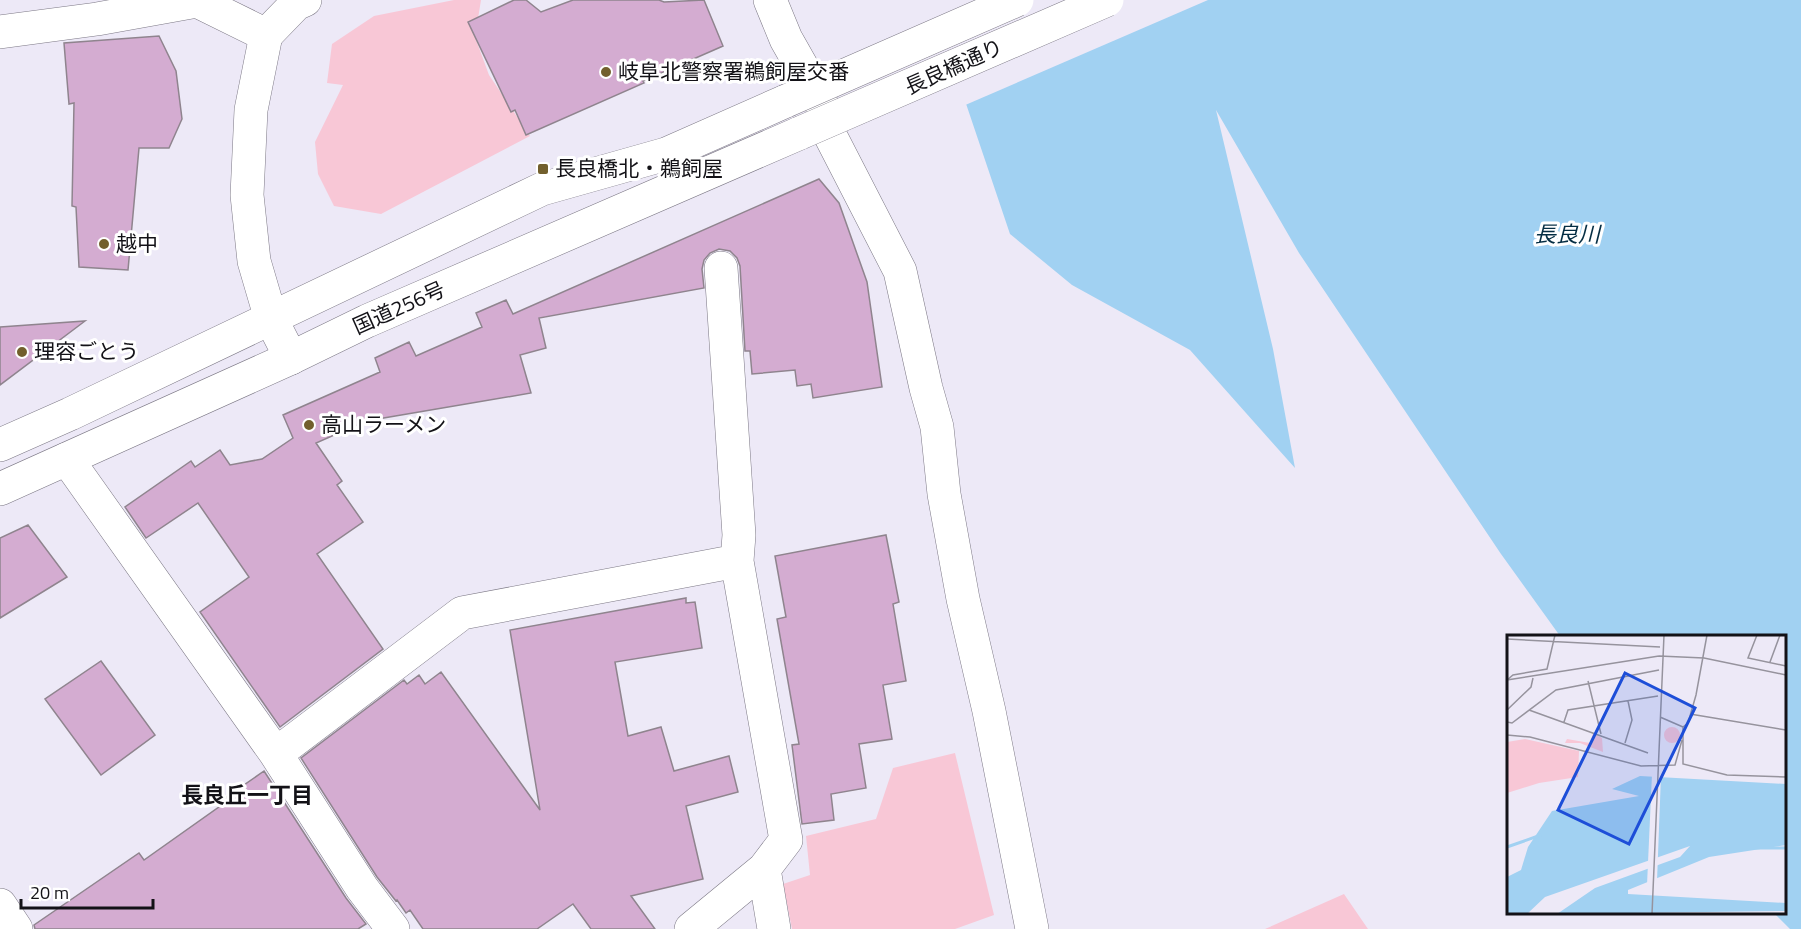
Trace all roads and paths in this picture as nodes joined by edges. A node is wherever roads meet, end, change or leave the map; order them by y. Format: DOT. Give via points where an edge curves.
graph roads {
  1 [pos="305,0"];
  2 [pos="770,0"];
  3 [pos="1017,0"];
  4 [pos="1107,0"];
  5 [pos="94,10"];
  6 [pos="0,32"];
  7 [pos="266,35"];
  8 [pos="800,133"];
  9 [pos="721,268"];
  10 [pos="272,319"];
  11 [pos="291,358"];
  12 [pos="0,445"];
  13 [pos="67,459"];
  14 [pos="0,489"];
  15 [pos="737,561"];
  16 [pos="276,754"];
  17 [pos="764,868"];
  18 [pos="0,905"];
  19 [pos="16,929"];
  20 [pos="393,929"];
  21 [pos="691,929"];
  22 [pos="774,929"];
  23 [pos="1032,929"];
  1 -- 7 [label="main road" via="296,4"];
  2 -- 23 [label="main road" via="786,39 820,99 830,135 900,271 937,427 944,494 963,599"];
  3 -- 10 [label="main road, 長良橋通り, bridge" via="666,154 542,189"];
  4 -- 8 [label="main road, 長良橋通り, bridge"];
  5 -- 6 [label="main road"];
  5 -- 7 [label="main road" via="197,1"];
  7 -- 10 [label="main road" via="251,110 247,195 254,261"];
  8 -- 11 [label="main road, 国道256号" via="377,316"];
  9 -- 15 [label="main road" via="739,535"];
  10 -- 11 [label="main road"];
  10 -- 12 [label="main road"];
  11 -- 13 [label="main road, 国道256号"];
  13 -- 14 [label="main road, 国道256号"];
  13 -- 16 [label="main road"];
  15 -- 16 [label="main road" via="462,613"];
  15 -- 17 [label="main road" via="786,840"];
  16 -- 20 [label="main road"];
  17 -- 21 [label="main road"];
  17 -- 22 [label="main road"];
  18 -- 19 [label="main road"];
}
